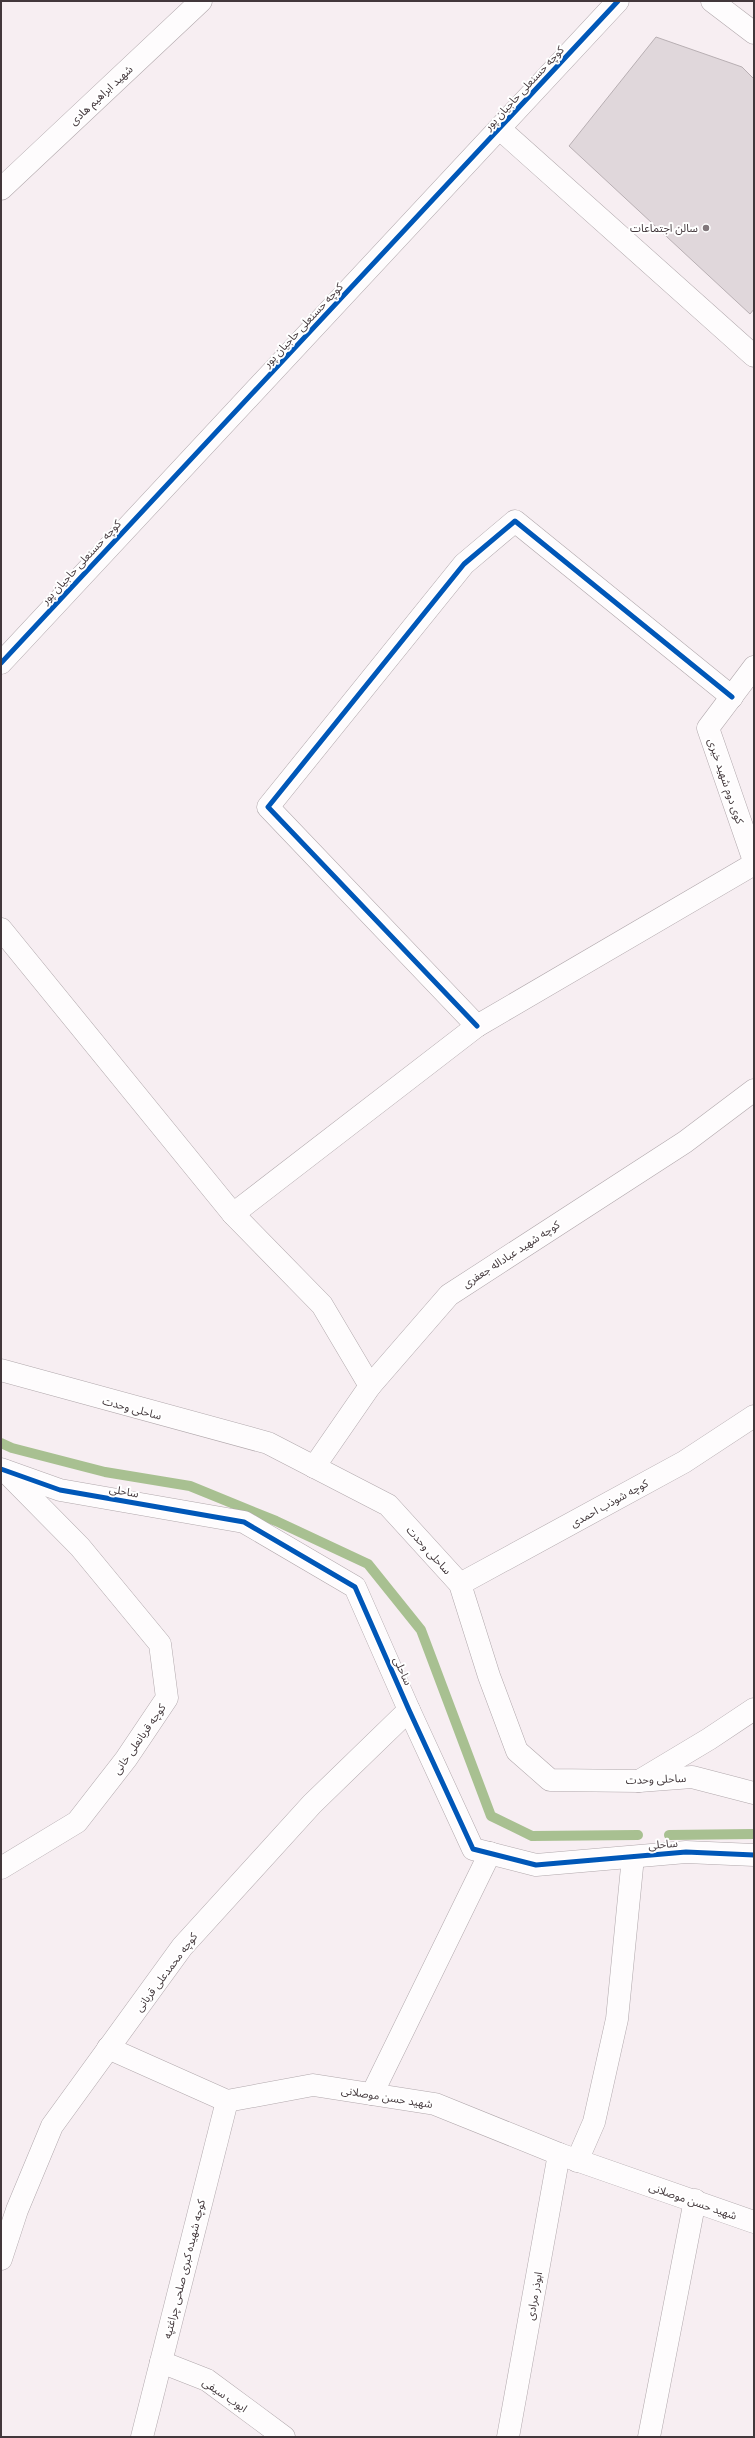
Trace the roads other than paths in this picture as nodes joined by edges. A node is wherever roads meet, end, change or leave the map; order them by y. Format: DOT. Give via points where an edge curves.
graph roads {
  1 [pos="201,1"];
  2 [pos="618,1"];
  3 [pos="712,1"];
  4 [pos="754,33"];
  5 [pos="500,129"];
  6 [pos="1,189"];
  7 [pos="754,356"];
  8 [pos="1,663"];
  9 [pos="754,667"];
  10 [pos="732,697"];
  11 [pos="754,863"];
  12 [pos="1,929"];
  13 [pos="477,1026"];
  14 [pos="754,1090"];
  15 [pos="232,1214"];
  16 [pos="1,1370"];
  17 [pos="370,1386"];
  18 [pos="754,1416"];
  19 [pos="314,1467"];
  20 [pos="3,1470"];
  21 [pos="460,1584"];
  22 [pos="754,1709"];
  23 [pos="409,1710"];
  24 [pos="639,1781"];
  25 [pos="754,1793"];
  26 [pos="490,1853"];
  27 [pos="754,1855"];
  28 [pos="633,1857"];
  29 [pos="1,1868"];
  30 [pos="108,2048"];
  31 [pos="372,2094"];
  32 [pos="226,2101"];
  33 [pos="568,2157"];
  34 [pos="695,2200"];
  35 [pos="754,2222"];
  36 [pos="1,2259"];
  37 [pos="161,2362"];
  38 [pos="142,2437"];
  39 [pos="284,2437"];
  40 [pos="508,2437"];
  41 [pos="649,2437"];
  1 -- 6 [label="street, شهید ابراهیم هادی"];
  2 -- 5 [label="street, کوچه حسنعلی حاجیان پور"];
  3 -- 4 [label="street"];
  5 -- 7 [label="street"];
  5 -- 8 [label="street, کوچه حسنعلی حاجیان پور"];
  9 -- 10 [label="street, کوی دوم شهید خیری"];
  10 -- 11 [label="street, کوی دوم شهید خیری" via="708,728"];
  10 -- 13 [label="street" via="515,521 464,564 268,807"];
  11 -- 13 [label="street"];
  12 -- 15 [label="street"];
  13 -- 15 [label="street"];
  14 -- 17 [label="street, کوچه شهید عباداله جعفری" via="684,1142 449,1295"];
  15 -- 17 [label="street" via="322,1305"];
  16 -- 19 [label="street, ساحلی وحدت" via="268,1443"];
  17 -- 19 [label="street, کوچه شهید عباداله جعفری"];
  18 -- 21 [label="street, کوچه شوذب احمدی" via="684,1462"];
  19 -- 21 [label="street, ساحلی وحدت" via="388,1505"];
  20 -- 23 [label="street, ساحلی" via="60,1490 244,1522 355,1587"];
  20 -- 29 [label="street, کوچه قربانعلی خانی" via="80,1546 160,1644 167,1698 126,1759 77,1822"];
  21 -- 24 [label="street, ساحلی وحدت" via="489,1676 518,1751 550,1780"];
  22 -- 24 [label="street"];
  23 -- 26 [label="street, ساحلی" via="474,1848"];
  23 -- 30 [label="street, کوچه محمدعلی قربانی" via="312,1804 182,1948"];
  24 -- 25 [label="street, ساحلی وحدت" via="692,1777"];
  26 -- 28 [label="street, ساحلی" via="536,1866"];
  26 -- 31 [label="street"];
  27 -- 28 [label="street, ساحلی" via="686,1852"];
  28 -- 33 [label="street, ابوذر مرادی" via="617,2019 594,2122"];
  30 -- 32 [label="street"];
  30 -- 36 [label="street, کوچه محمدعلی قربانی" via="52,2126 17,2210"];
  31 -- 32 [label="street, شهید حسن موصلانی" via="313,2085"];
  31 -- 33 [label="street, شهید حسن موصلانی" via="435,2104"];
  32 -- 37 [label="street, کوچه شهیده کبری صلحی چراغتپه"];
  33 -- 34 [label="street, شهید حسن موصلانی"];
  33 -- 40 [label="street, ابوذر مرادی"];
  34 -- 35 [label="street, شهید حسن موصلانی"];
  34 -- 41 [label="street"];
  37 -- 38 [label="street, کوچه شهیده کبری صلحی چراغتپه"];
  37 -- 39 [label="street, ایوب سیفی" via="207,2380"];
}
